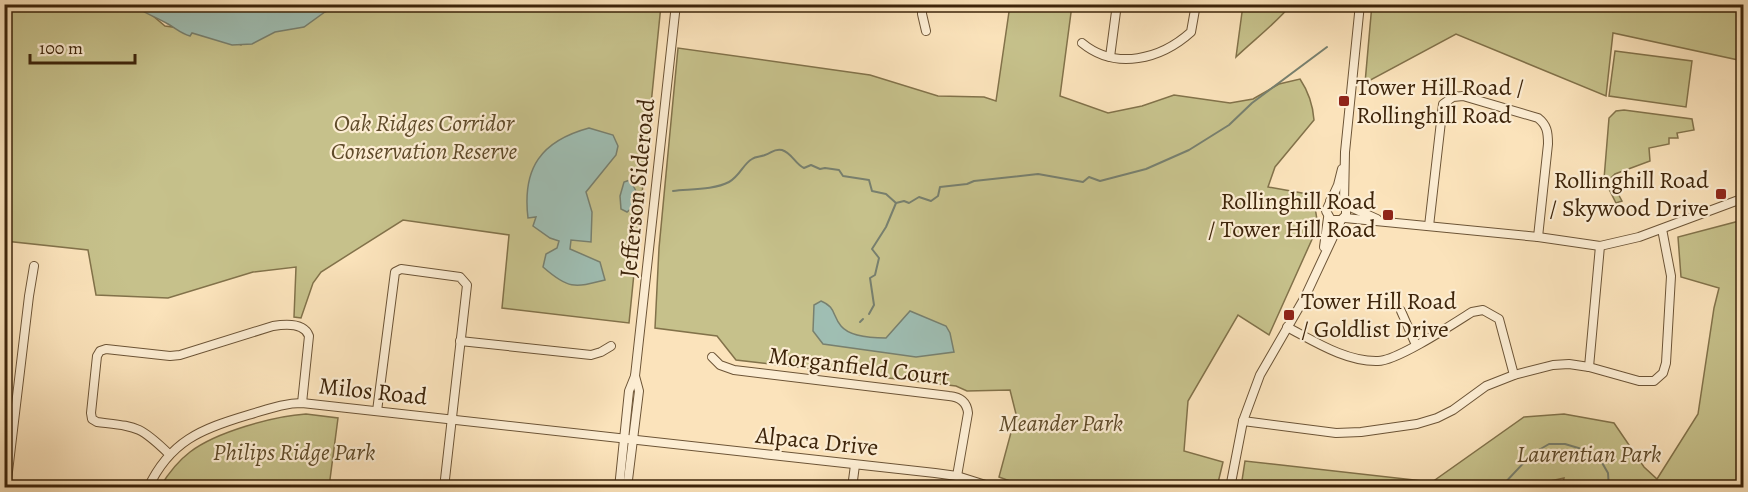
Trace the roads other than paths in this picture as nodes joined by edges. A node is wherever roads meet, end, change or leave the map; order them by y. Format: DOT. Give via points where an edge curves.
graph roads {
  1 [pos="676,4"];
  2 [pos="922,4"];
  3 [pos="1117,4"];
  4 [pos="1196,4"];
  5 [pos="1360,4"];
  6 [pos="926,31"];
  7 [pos="1082,43"];
  8 [pos="1110,57"];
  9 [pos="1345,152"];
  10 [pos="1743,198"];
  11 [pos="1330,201"];
  12 [pos="1345,204"];
  13 [pos="1328,218"];
  14 [pos="1343,219"];
  15 [pos="1384,221"];
  16 [pos="1429,226"];
  17 [pos="1662,229"];
  18 [pos="1538,237"];
  19 [pos="1600,246"];
  20 [pos="34,266"];
  21 [pos="1317,272"];
  22 [pos="1401,311"];
  23 [pos="1287,327"];
  24 [pos="460,341"];
  25 [pos="1416,345"];
  26 [pos="611,346"];
  27 [pos="712,357"];
  28 [pos="1589,367"];
  29 [pos="1514,375"];
  30 [pos="635,376"];
  31 [pos="302,403"];
  32 [pos="377,411"];
  33 [pos="451,419"];
  34 [pos="1243,421"];
  35 [pos="624,439"];
  36 [pos="634,440"];
  37 [pos="169,454"];
  38 [pos="855,465"];
  39 [pos="957,477"];
  40 [pos="13,488"];
  41 [pos="148,488"];
  42 [pos="444,488"];
  43 [pos="619,488"];
  44 [pos="627,488"];
  45 [pos="852,488"];
  46 [pos="995,488"];
  47 [pos="1230,488"];
  1 -- 30 [label="street, Jefferson Sideroad"];
  2 -- 6 [label="street"];
  3 -- 8 [label="street"];
  4 -- 8 [label="street" via="1192,30 1167,50 1141,58"];
  5 -- 9 [label="street"];
  7 -- 8 [label="street" via="1092,52"];
  9 -- 11 [label="street"];
  9 -- 12 [label="street"];
  10 -- 17 [label="street"];
  11 -- 12 [label="street"];
  11 -- 13 [label="street"];
  12 -- 14 [label="street"];
  12 -- 15 [label="street"];
  13 -- 14 [label="street"];
  13 -- 21 [label="street"];
  14 -- 15 [label="street"];
  14 -- 21 [label="street"];
  15 -- 16 [label="street"];
  16 -- 18 [label="street"];
  16 -- 18 [label="street" via="1443,104 1463,96 1544,122 1548,144"];
  17 -- 19 [label="street"];
  17 -- 28 [label="street" via="1671,276 1663,373 1648,382"];
  18 -- 19 [label="street"];
  19 -- 28 [label="street"];
  20 -- 40 [label="street" via="7,480"];
  21 -- 23 [label="street"];
  22 -- 25 [label="street"];
  23 -- 25 [label="street" via="1341,354 1379,362"];
  23 -- 34 [label="street" via="1260,375"];
  24 -- 26 [label="street" via="591,354"];
  24 -- 32 [label="street" via="465,280 455,275 400,269 395,272"];
  24 -- 33 [label="street"];
  25 -- 29 [label="street" via="1472,312 1483,310 1499,319"];
  27 -- 39 [label="street, Morganfield Court" via="734,370 960,399 968,413"];
  28 -- 29 [label="street" via="1553,365"];
  29 -- 34 [label="street" via="1486,386 1453,410 1417,424 1336,433"];
  30 -- 35 [label="street, Jefferson Sideroad" via="629,391"];
  30 -- 36 [label="street, Jefferson Sideroad" via="639,391"];
  31 -- 32 [label="street, Milos Road"];
  31 -- 37 [label="street, Milos Road" via="211,426 186,439"];
  31 -- 37 [label="street" via="309,336 302,327 273,326 180,356 100,351 92,419 135,427"];
  32 -- 33 [label="street, Milos Road"];
  33 -- 35 [label="street, Milos Road"];
  33 -- 42 [label="street"];
  34 -- 47 [label="street"];
  35 -- 36 [label="street, Milos Road"];
  35 -- 43 [label="street, Jefferson Sideroad"];
  36 -- 38 [label="street, Alpaca Drive"];
  36 -- 44 [label="street, Jefferson Sideroad"];
  37 -- 41 [label="street, Milos Road"];
  38 -- 39 [label="street, Alpaca Drive"];
  38 -- 45 [label="street"];
  39 -- 46 [label="street, Alpaca Drive"];
}
